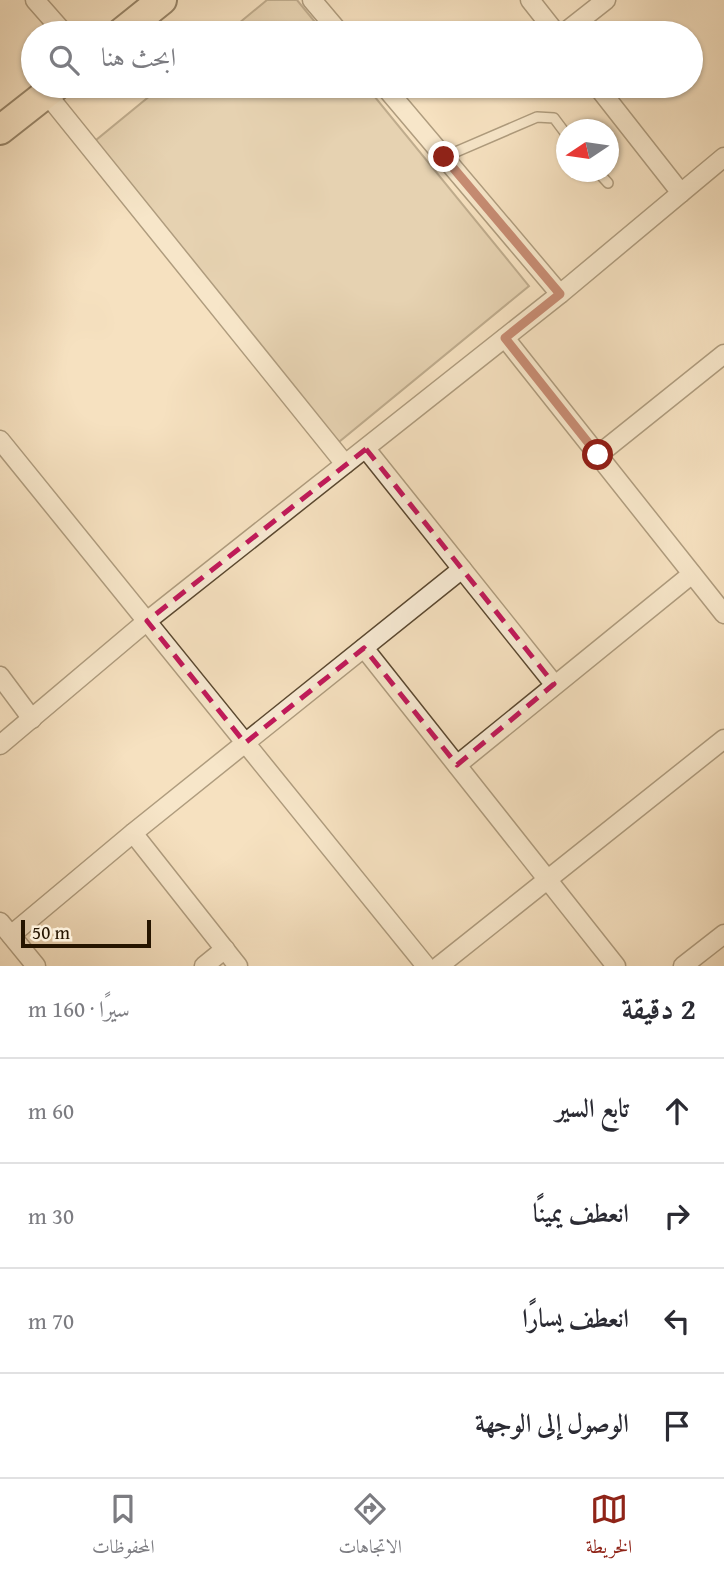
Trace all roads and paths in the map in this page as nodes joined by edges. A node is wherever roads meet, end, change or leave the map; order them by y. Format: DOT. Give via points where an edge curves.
graph roads {
  1 [pos="34,0"];
  2 [pos="162,0"];
  3 [pos="312,0"];
  4 [pos="530,0"];
  5 [pos="606,0"];
  6 [pos="53,21"];
  7 [pos="136,21"];
  8 [pos="330,21"];
  9 [pos="547,21"];
  10 [pos="579,21"];
  11 [pos="41,98"];
  12 [pos="57,98"];
  13 [pos="394,98"];
  14 [pos="606,98"];
  15 [pos="556,121"];
  16 [pos="0,130"];
  17 [pos="444,157"];
  18 [pos="724,157"];
  19 [pos="681,193"];
  20 [pos="560,294"];
  21 [pos="505,338"];
  22 [pos="721,362"];
  23 [pos="0,440"];
  24 [pos="366,449"];
  25 [pos="598,455"];
  26 [pos="345,464"];
  27 [pos="462,569"];
  28 [pos="692,574"];
  29 [pos="724,614"];
  30 [pos="147,621"];
  31 [pos="364,648"];
  32 [pos="0,676"];
  33 [pos="554,684"];
  34 [pos="32,719"];
  35 [pos="724,739"];
  36 [pos="245,743"];
  37 [pos="0,745"];
  38 [pos="457,765"];
  39 [pos="133,833"];
  40 [pos="548,879"];
  41 [pos="6,929"];
  42 [pos="724,934"];
  43 [pos="225,948"];
  44 [pos="36,966"];
  45 [pos="204,966"];
  46 [pos="239,966"];
  47 [pos="426,966"];
  48 [pos="439,966"];
  49 [pos="616,966"];
  50 [pos="683,966"];
  1 -- 6 [label="street"];
  2 -- 7 [label="highway"];
  3 -- 8 [label="street"];
  4 -- 9 [label="street"];
  5 -- 10 [label="street"];
  11 -- 16 [label="highway"];
  12 -- 26 [label="street"];
  13 -- 17 [label="street"];
  14 -- 19 [label="street"];
  15 -- 17 [label="lane" via="537,117"];
  17 -- 20 [label="street"];
  18 -- 19 [label="street"];
  19 -- 20 [label="street"];
  20 -- 21 [label="street"];
  21 -- 24 [label="street"];
  21 -- 25 [label="street"];
  22 -- 25 [label="street"];
  23 -- 30 [label="street"];
  24 -- 26 [label="street"];
  24 -- 27 [label="street"];
  25 -- 28 [label="street"];
  26 -- 30 [label="street"];
  27 -- 31 [label="street"];
  27 -- 33 [label="street"];
  28 -- 29 [label="street"];
  28 -- 33 [label="street"];
  30 -- 34 [label="street"];
  30 -- 36 [label="street"];
  31 -- 36 [label="street"];
  31 -- 38 [label="street"];
  32 -- 34 [label="street"];
  33 -- 38 [label="street"];
  34 -- 37 [label="street"];
  35 -- 40 [label="street"];
  36 -- 39 [label="street"];
  36 -- 47 [label="street"];
  38 -- 40 [label="street"];
  39 -- 41 [label="street"];
  39 -- 43 [label="street"];
  40 -- 48 [label="street"];
  40 -- 49 [label="street"];
  41 -- 44 [label="street"];
  42 -- 50 [label="street"];
  43 -- 45 [label="street"];
  43 -- 46 [label="street"];
}
